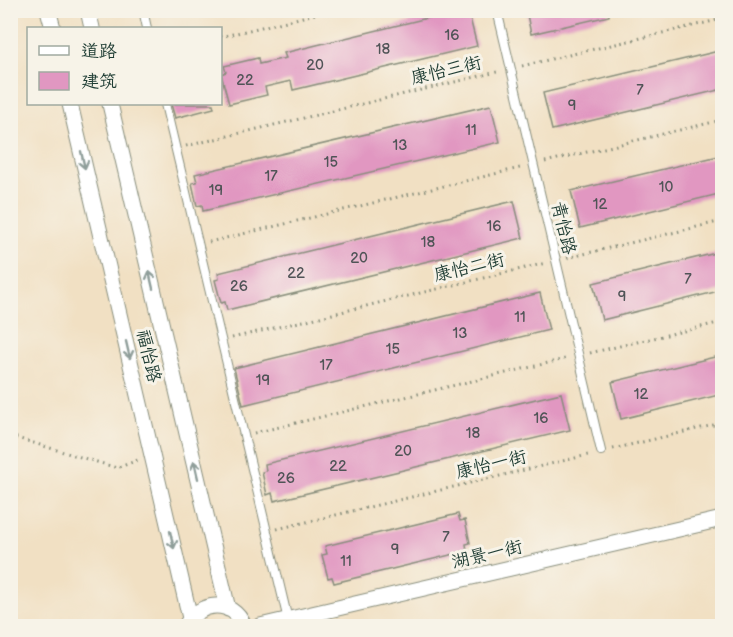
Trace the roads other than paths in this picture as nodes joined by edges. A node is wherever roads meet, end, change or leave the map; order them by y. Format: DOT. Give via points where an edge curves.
graph roads {
  1 [pos="48,10"];
  2 [pos="88,10"];
  3 [pos="143,10"];
  4 [pos="497,10"];
  5 [pos="52,27"];
  6 [pos="92,27"];
  7 [pos="147,27"];
  8 [pos="70,105"];
  9 [pos="110,105"];
  10 [pos="165,105"];
  11 [pos="601,452"];
  12 [pos="723,519"];
  13 [pos="228,609"];
  14 [pos="288,620"];
  15 [pos="188,622"];
  16 [pos="244,627"];
  17 [pos="261,627"];
  1 -- 5 [label="street"];
  2 -- 6 [label="street"];
  3 -- 7 [label="lane"];
  4 -- 11 [label="lane, 青怡路"];
  8 -- 15 [label="street, 福怡路, one-way"];
  13 -- 9 [label="street, 福怡路, one-way"];
  10 -- 14 [label="lane"];
  12 -- 14 [label="street, 湖景一街"];
  13 -- 15 [label="street" via="204,608"];
  13 -- 16 [label="street"];
  14 -- 17 [label="street, 湖景一街"];
}
